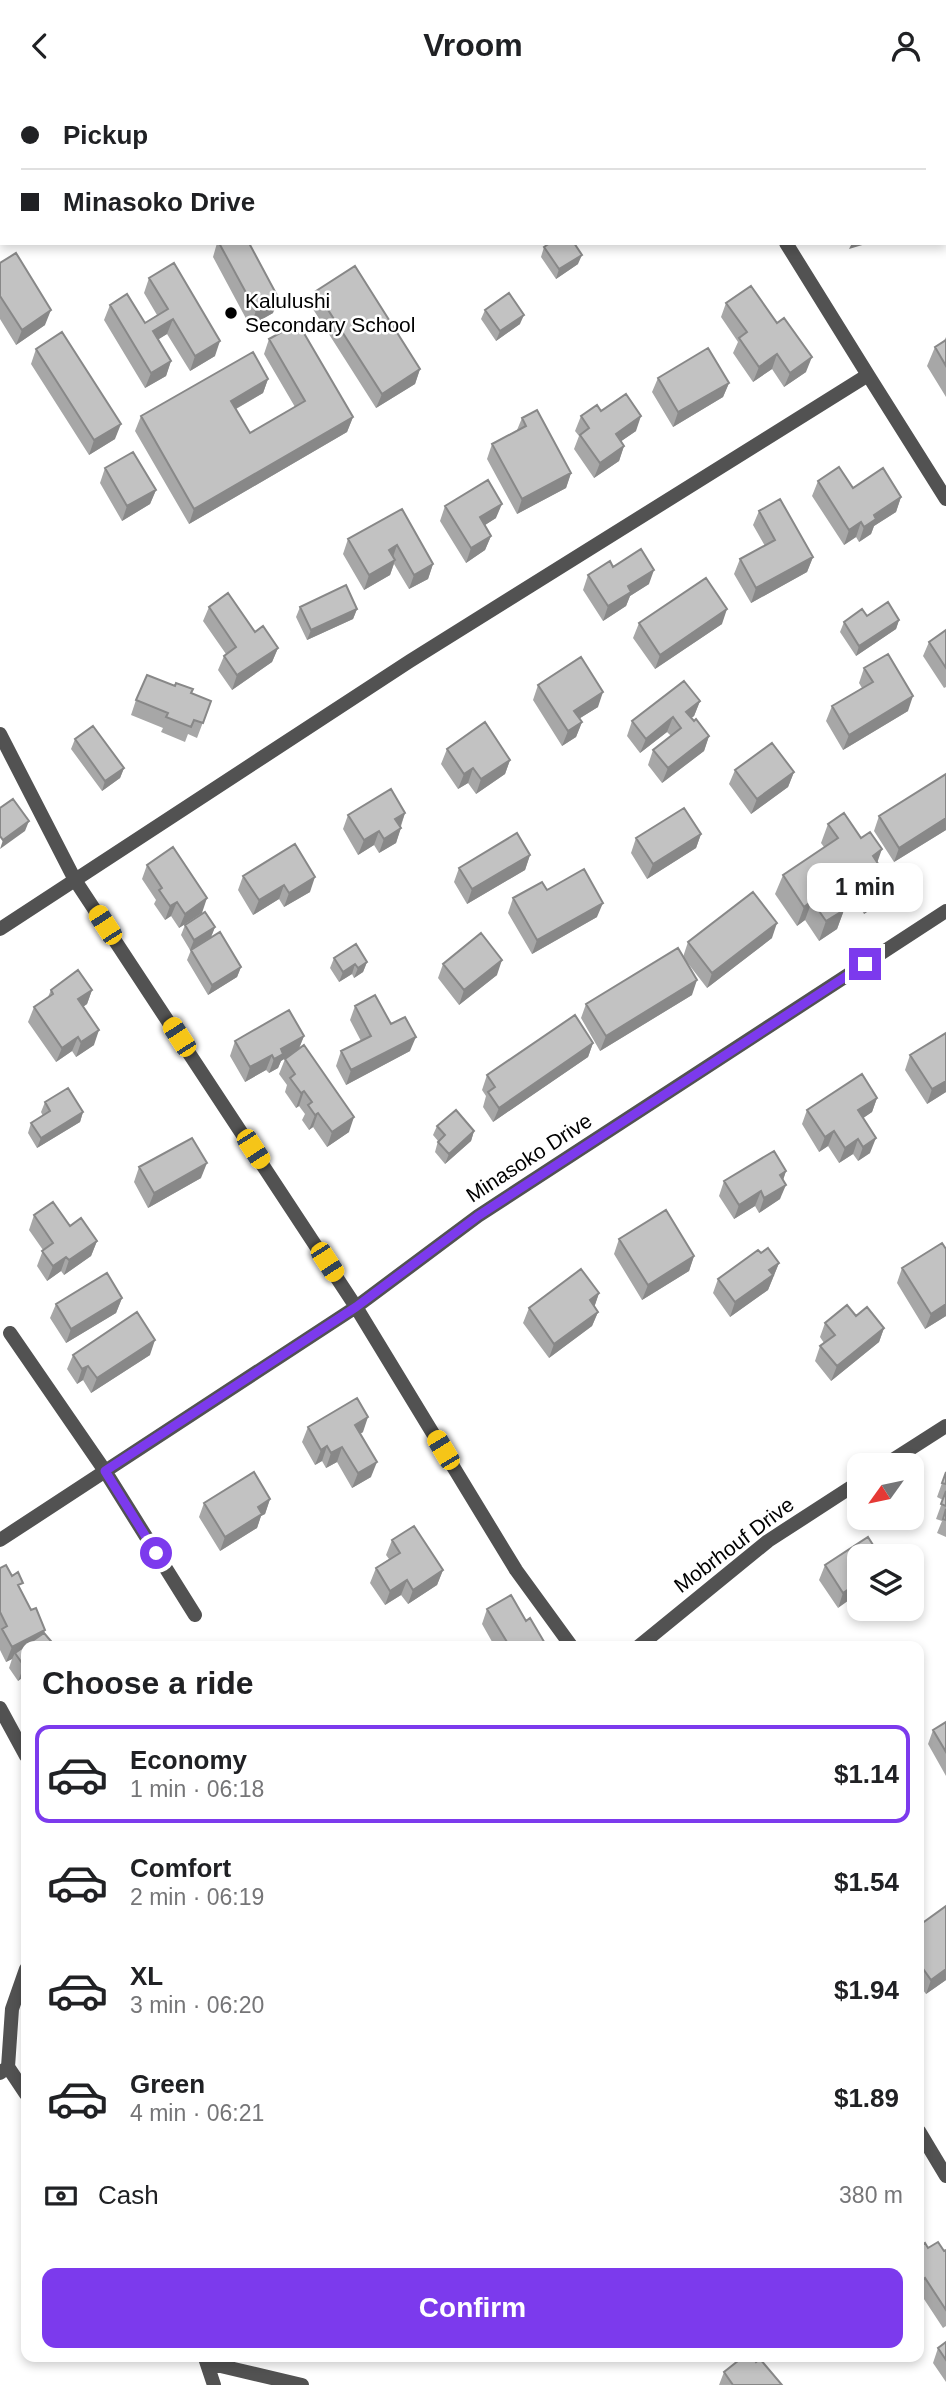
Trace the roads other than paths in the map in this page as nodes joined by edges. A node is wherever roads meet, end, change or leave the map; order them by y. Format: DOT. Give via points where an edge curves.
graph roads {
  1 [pos="787,245"];
  2 [pos="868,375"];
  3 [pos="946,499"];
  4 [pos="0,734"];
  5 [pos="75,880"];
  6 [pos="946,911"];
  7 [pos="0,929"];
  8 [pos="356,1307"];
  9 [pos="10,1333"];
  10 [pos="946,1426"];
  11 [pos="904,1453"];
  12 [pos="105,1471"];
  13 [pos="847,1490"];
  14 [pos="0,1540"];
  15 [pos="195,1615"];
  16 [pos="568,1641"];
  17 [pos="645,1641"];
  18 [pos="0,1708"];
  19 [pos="21,1747"];
  20 [pos="21,1983"];
  21 [pos="4,2070"];
  22 [pos="21,2089"];
  23 [pos="924,2139"];
  24 [pos="946,2175"];
  25 [pos="207,2362"];
  26 [pos="214,2362"];
  27 [pos="215,2385"];
  28 [pos="302,2385"];
  1 -- 2 [label="street"];
  2 -- 3 [label="street"];
  2 -- 5 [label="street" via="410,661"];
  4 -- 5 [label="street"];
  5 -- 7 [label="street"];
  5 -- 8 [label="street"];
  6 -- 8 [label="street, Minasoko Drive" via="478,1216"];
  8 -- 12 [label="street, Minasoko Drive"];
  8 -- 16 [label="street" via="516,1570"];
  9 -- 12 [label="street"];
  10 -- 11 [label="street"];
  12 -- 14 [label="street, Minasoko Drive"];
  12 -- 15 [label="street"];
  13 -- 17 [label="street, Mobrhouf Drive" via="768,1541"];
  18 -- 19 [label="street"];
  20 -- 21 [label="street" via="12,2009"];
  21 -- 22 [label="street"];
  23 -- 24 [label="street"];
  25 -- 27 [label="street"];
  26 -- 28 [label="street"];
}
